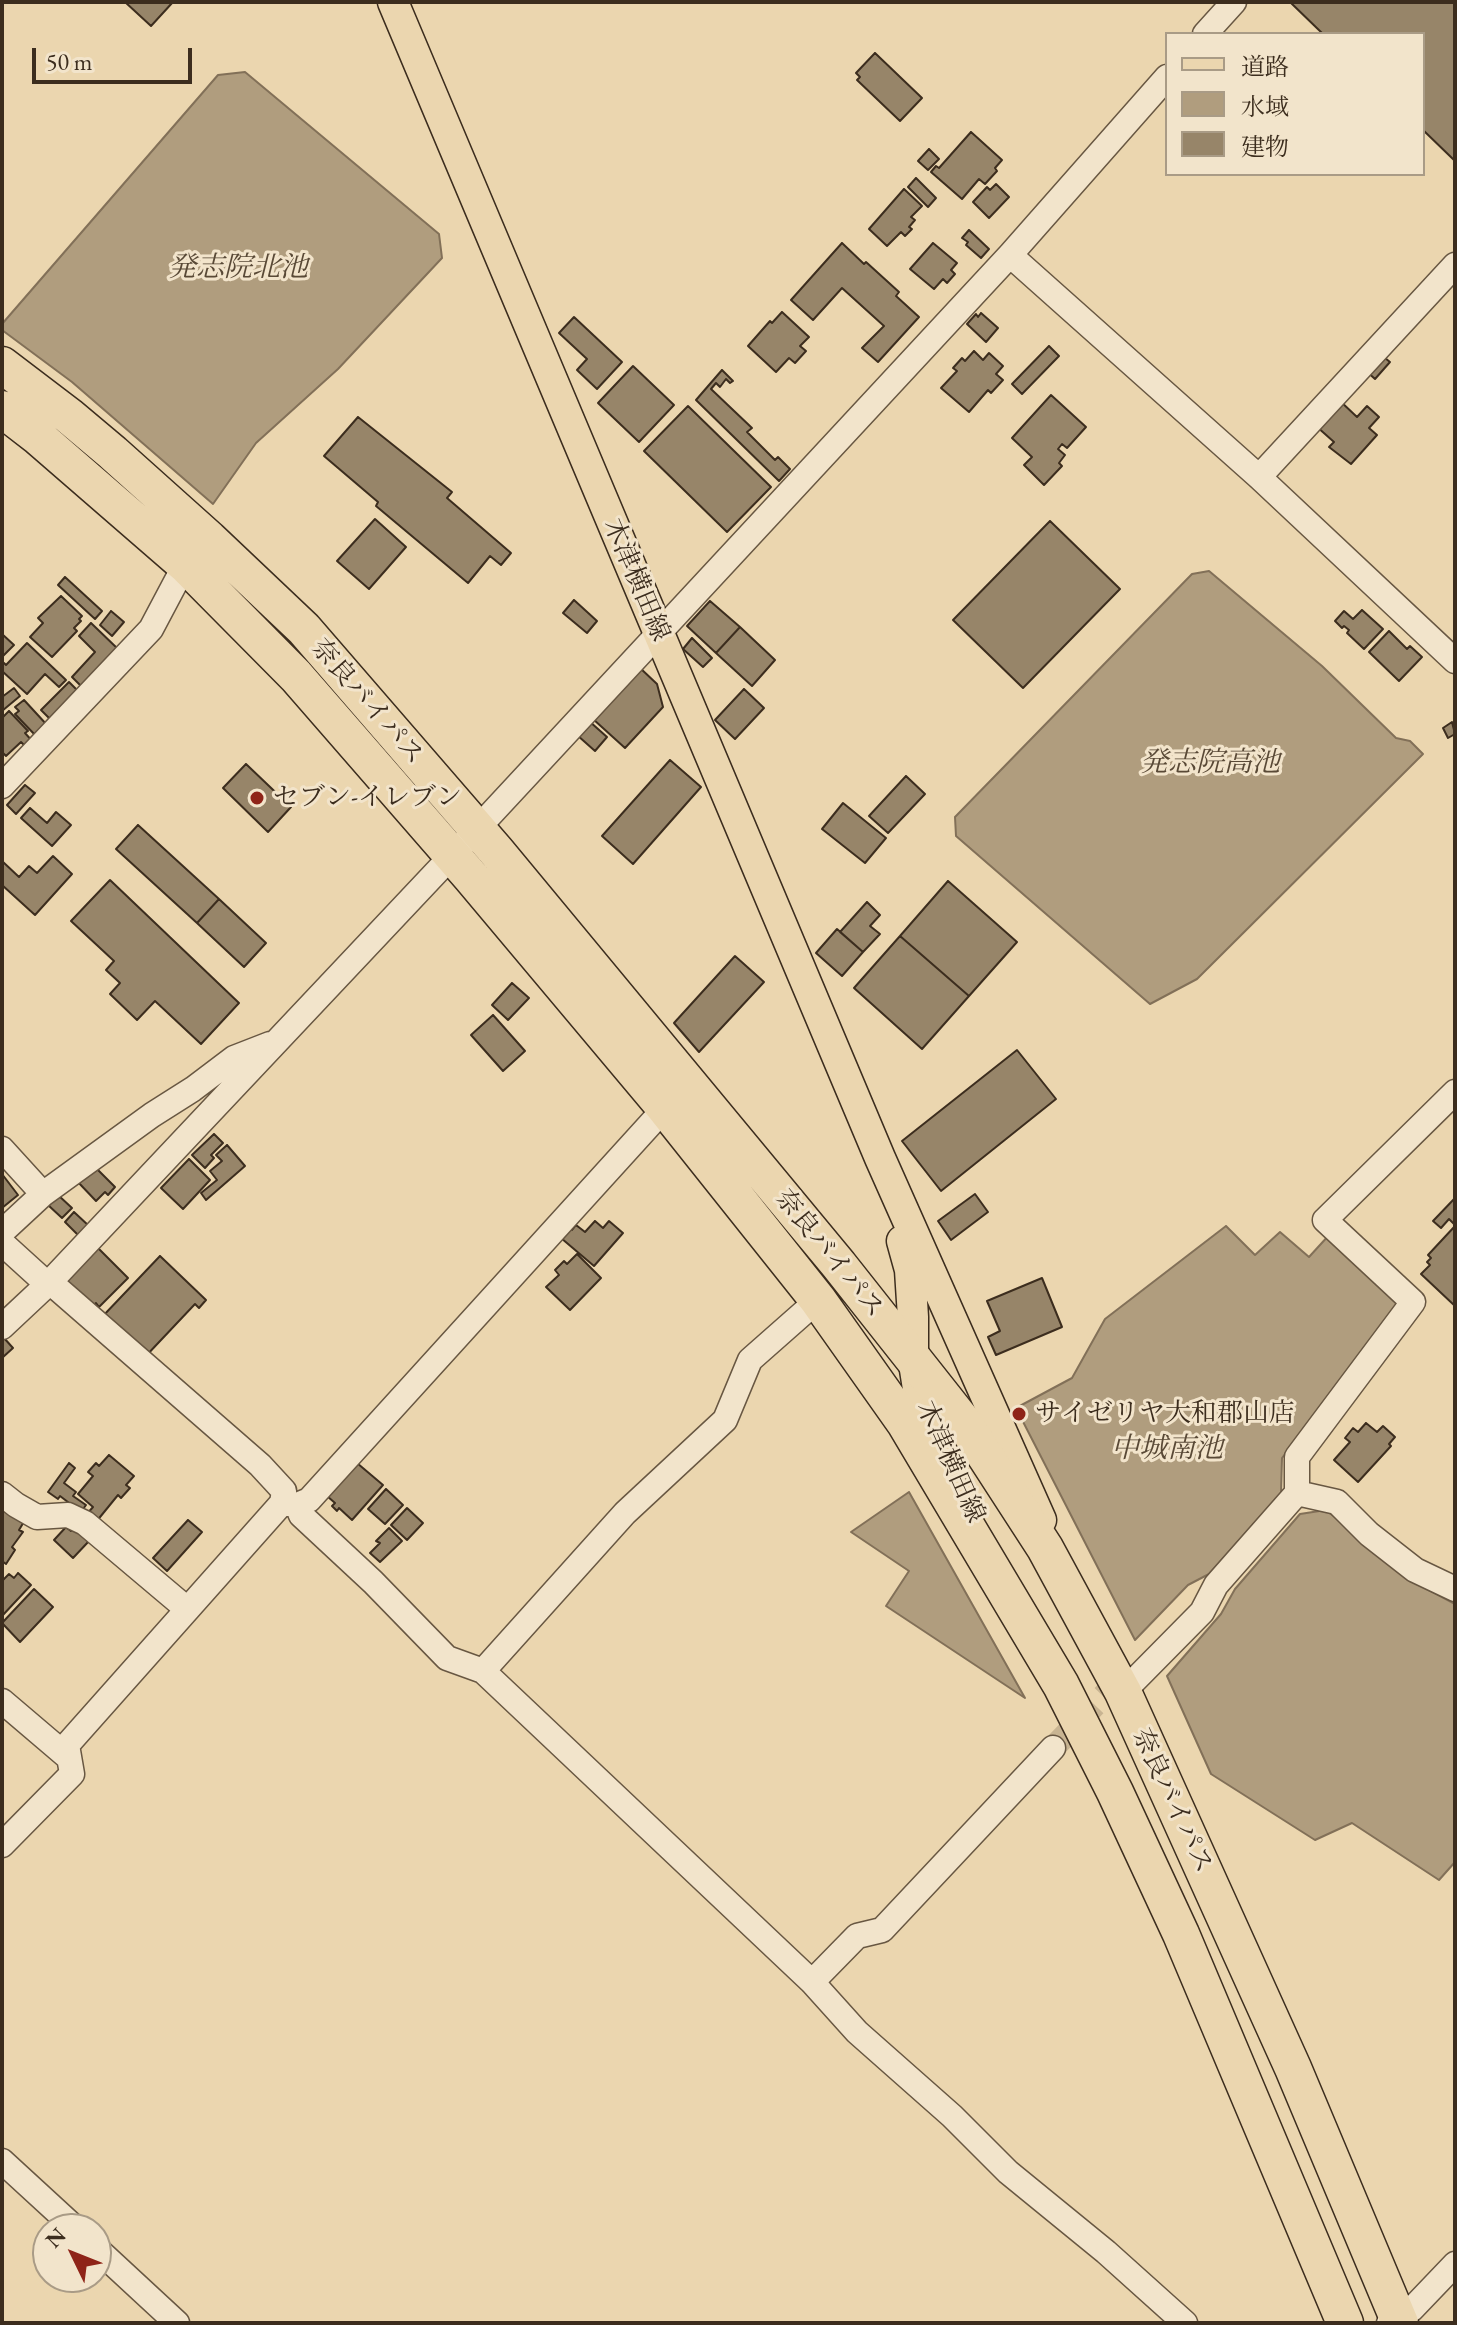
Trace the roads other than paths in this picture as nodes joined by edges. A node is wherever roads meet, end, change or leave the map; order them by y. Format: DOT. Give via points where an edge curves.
graph roads {
  1 [pos="393,2"];
  2 [pos="1234,2"];
  3 [pos="1207,32"];
  4 [pos="1165,79"];
  5 [pos="1010,255"];
  6 [pos="1455,265"];
  7 [pos="2,365"];
  8 [pos="2,409"];
  9 [pos="1259,477"];
  10 [pos="188,567"];
  11 [pos="658,632"];
  12 [pos="1455,661"];
  13 [pos="2,786"];
  14 [pos="477,829"];
  15 [pos="452,855"];
  16 [pos="275,1043"];
  17 [pos="1455,1092"];
  18 [pos="665,1108"];
  19 [pos="2,1149"];
  20 [pos="880,1158"];
  21 [pos="43,1194"];
  22 [pos="2,1232"];
  23 [pos="2,1243"];
  24 [pos="48,1282"];
  25 [pos="818,1300"];
  26 [pos="2,1327"];
  27 [pos="913,1357"];
  28 [pos="1297,1493"];
  29 [pos="2,1494"];
  30 [pos="290,1504"];
  31 [pos="1045,1548"];
  32 [pos="998,1576"];
  33 [pos="1216,1585"];
  34 [pos="1455,1589"];
  35 [pos="187,1609"];
  36 [pos="1142,1656"];
  37 [pos="483,1671"];
  38 [pos="1123,1692"];
  39 [pos="2,1701"];
  40 [pos="1053,1748"];
  41 [pos="69,1758"];
  42 [pos="2,1845"];
  43 [pos="812,1982"];
  44 [pos="2,2161"];
  45 [pos="59,2213"];
  46 [pos="112,2263"];
  47 [pos="1455,2264"];
  48 [pos="1396,2321"];
  49 [pos="177,2323"];
  50 [pos="1185,2323"];
  51 [pos="1345,2323"];
  1 -- 11 [label="main road, 木津横田線"];
  2 -- 3 [label="street"];
  4 -- 5 [label="street"];
  5 -- 9 [label="street"];
  5 -- 11 [label="street"];
  6 -- 9 [label="street"];
  7 -- 14 [label="highway, 奈良バイパス" via="113,453 304,629"];
  8 -- 10 [label="highway, 奈良バイパス"];
  9 -- 12 [label="street"];
  10 -- 13 [label="street" via="151,629"];
  10 -- 15 [label="highway, 奈良バイパス" via="296,676"];
  11 -- 14 [label="street"];
  11 -- 20 [label="main road, 木津横田線"];
  14 -- 15 [label="street"];
  14 -- 27 [label="highway, 奈良バイパス"];
  15 -- 16 [label="street"];
  15 -- 18 [label="highway, 奈良バイパス"];
  16 -- 21 [label="street" via="234,1058"];
  16 -- 24 [label="street"];
  17 -- 28 [label="street" via="1325,1220 1413,1302 1297,1457"];
  18 -- 25 [label="highway, 奈良バイパス"];
  18 -- 30 [label="street" via="309,1500"];
  19 -- 21 [label="street"];
  20 -- 27 [label="main road, 木津横田線" via="910,1270"];
  20 -- 31 [label="main road, 木津横田線" via="1042,1523"];
  21 -- 22 [label="street"];
  23 -- 24 [label="street"];
  24 -- 26 [label="street"];
  24 -- 30 [label="street" via="260,1465"];
  25 -- 32 [label="highway, 奈良バイパス" via="905,1423"];
  25 -- 37 [label="street" via="750,1360 725,1420 625,1513"];
  27 -- 31 [label="highway, 奈良バイパス" via="964,1423"];
  27 -- 32 [label="main road, 木津横田線" via="921,1408 969,1503"];
  28 -- 33 [label="street"];
  28 -- 34 [label="street" via="1337,1502 1415,1570"];
  29 -- 35 [label="street" via="37,1517 68,1515 85,1523"];
  30 -- 35 [label="street"];
  30 -- 37 [label="street" via="447,1658"];
  31 -- 38 [label="highway, 奈良バイパス"];
  32 -- 51 [label="highway, 奈良バイパス" via="1061,1685 1181,1934"];
  33 -- 36 [label="street"];
  33 -- 38 [label="street" via="1202,1612"];
  35 -- 41 [label="street" via="67,1745"];
  37 -- 43 [label="street"];
  38 -- 48 [label="highway, 奈良バイパス" via="1293,2068"];
  39 -- 41 [label="street"];
  40 -- 43 [label="street" via="882,1930 857,1936"];
  41 -- 42 [label="street" via="72,1774"];
  43 -- 50 [label="street" via="857,2032 1008,2172"];
  44 -- 45 [label="street"];
  46 -- 49 [label="street"];
  47 -- 48 [label="street"];
}
